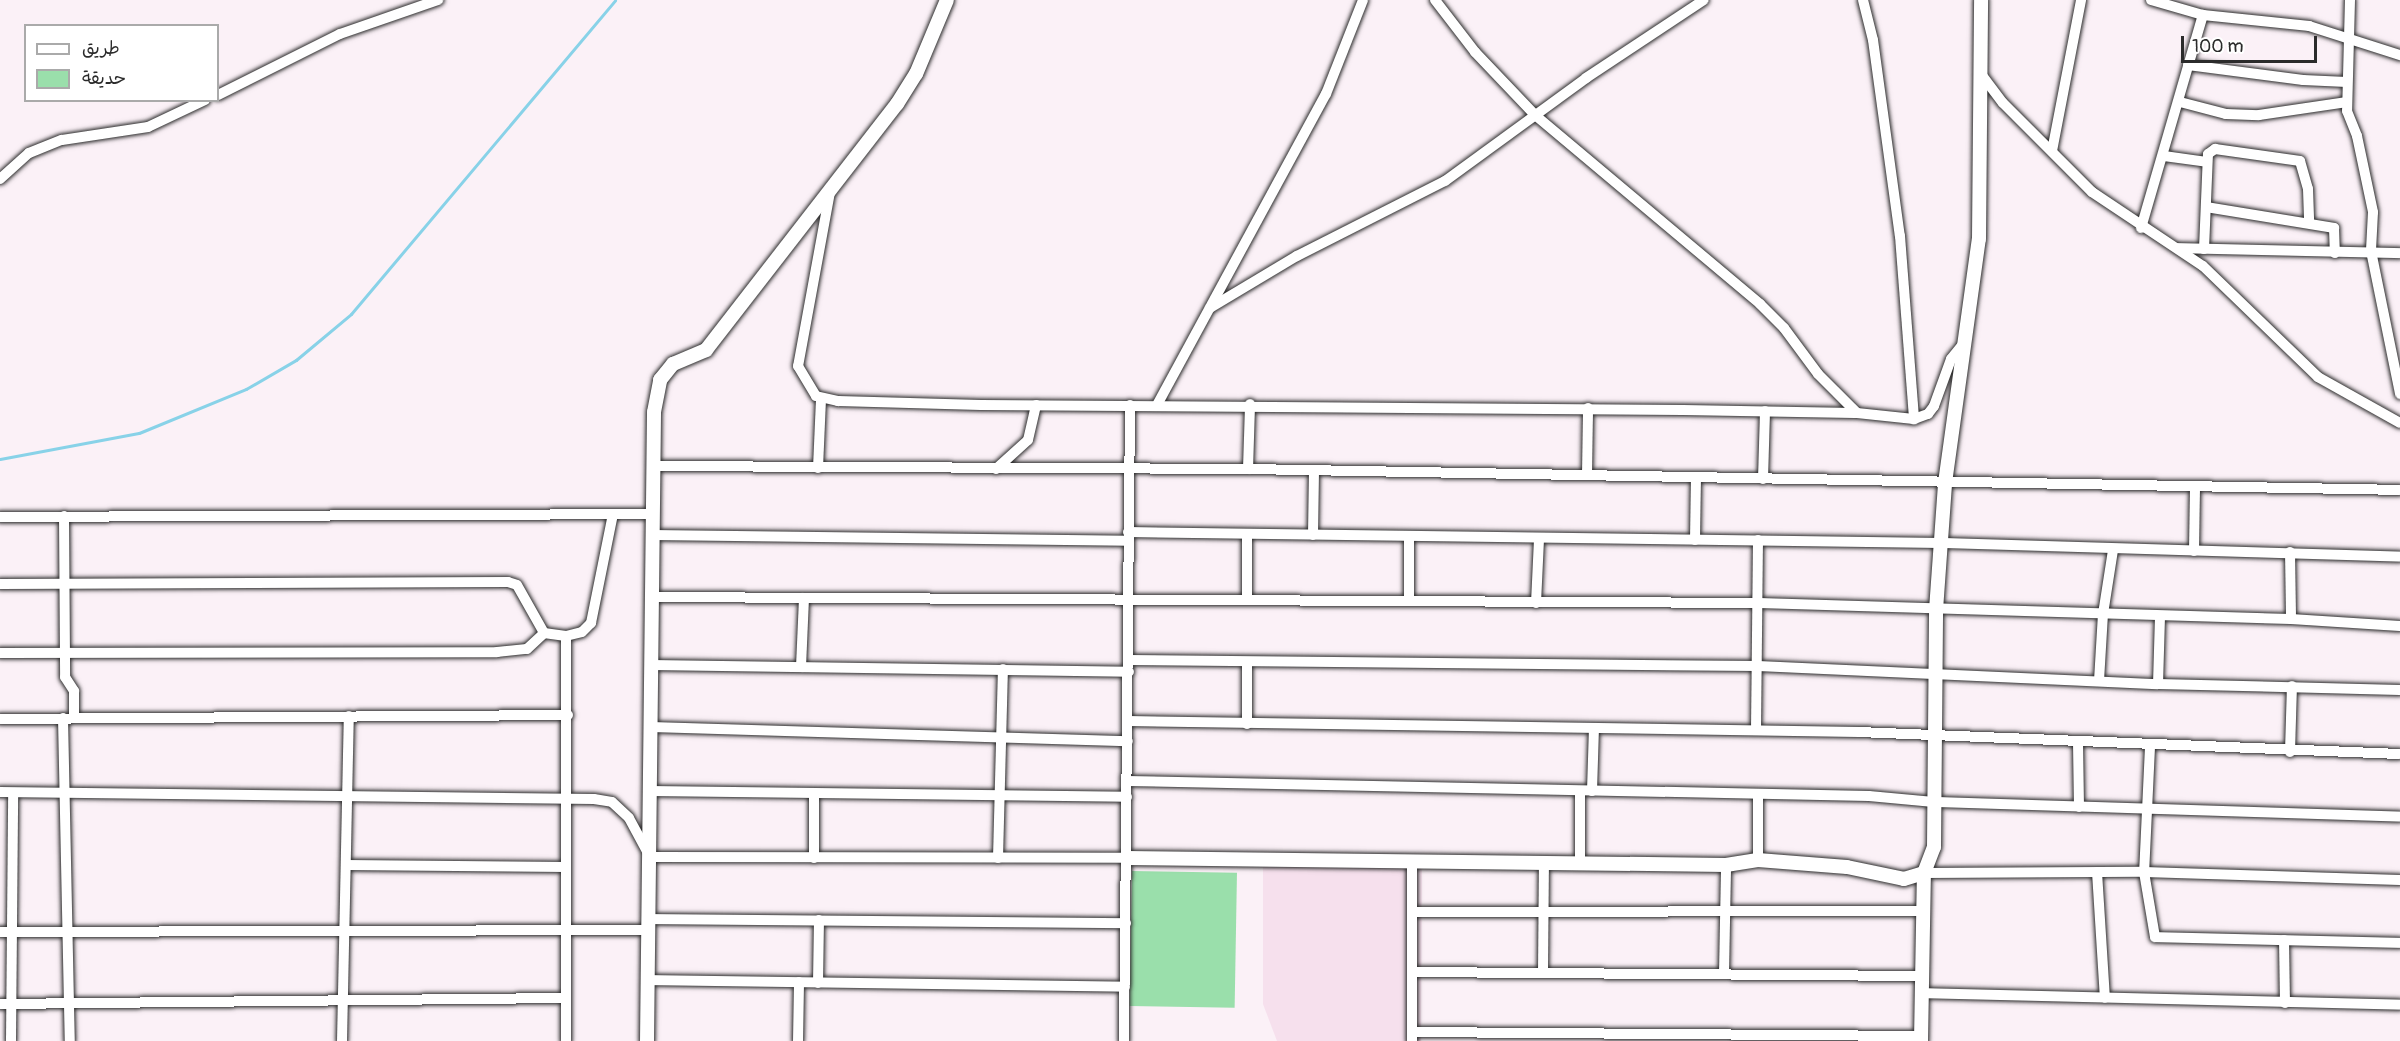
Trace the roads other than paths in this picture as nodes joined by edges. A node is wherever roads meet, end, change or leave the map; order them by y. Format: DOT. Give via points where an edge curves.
graph roads {
  1 [pos="438,0"];
  2 [pos="947,0"];
  3 [pos="1363,0"];
  4 [pos="1435,0"];
  5 [pos="1704,0"];
  6 [pos="1863,0"];
  7 [pos="1981,0"];
  8 [pos="2081,0"];
  9 [pos="2151,0"];
  10 [pos="2350,0"];
  11 [pos="2203,15"];
  12 [pos="2347,35"];
  13 [pos="2400,55"];
  14 [pos="2188,64"];
  15 [pos="1981,74"];
  16 [pos="2347,82"];
  17 [pos="219,94"];
  18 [pos="201,102"];
  19 [pos="2180,102"];
  20 [pos="2347,102"];
  21 [pos="1535,115"];
  22 [pos="2052,151"];
  23 [pos="2164,156"];
  24 [pos="2207,162"];
  25 [pos="2,174"];
  26 [pos="830,191"];
  27 [pos="2206,207"];
  28 [pos="2309,223"];
  29 [pos="2141,228"];
  30 [pos="2178,249"];
  31 [pos="2204,249"];
  32 [pos="2371,251"];
  33 [pos="2335,253"];
  34 [pos="2400,253"];
  35 [pos="1210,308"];
  36 [pos="1965,341"];
  37 [pos="2400,394"];
  38 [pos="821,398"];
  39 [pos="1250,404"];
  40 [pos="1036,405"];
  41 [pos="1130,405"];
  42 [pos="1157,405"];
  43 [pos="1588,408"];
  44 [pos="1765,411"];
  45 [pos="1857,413"];
  46 [pos="1914,419"];
  47 [pos="2400,423"];
  48 [pos="653,466"];
  49 [pos="818,468"];
  50 [pos="996,469"];
  51 [pos="1128,470"];
  52 [pos="1248,470"];
  53 [pos="1314,471"];
  54 [pos="1587,475"];
  55 [pos="1696,479"];
  56 [pos="1763,479"];
  57 [pos="1945,483"];
  58 [pos="2195,489"];
  59 [pos="2400,490"];
  60 [pos="613,514"];
  61 [pos="653,514"];
  62 [pos="64,516"];
  63 [pos="0,517"];
  64 [pos="652,535"];
  65 [pos="1247,535"];
  66 [pos="1313,535"];
  67 [pos="1128,536"];
  68 [pos="1410,537"];
  69 [pos="1539,540"];
  70 [pos="1695,540"];
  71 [pos="1758,540"];
  72 [pos="1941,543"];
  73 [pos="2114,550"];
  74 [pos="2194,551"];
  75 [pos="2290,552"];
  76 [pos="2400,558"];
  77 [pos="0,584"];
  78 [pos="64,584"];
  79 [pos="652,597"];
  80 [pos="804,598"];
  81 [pos="1128,600"];
  82 [pos="1248,600"];
  83 [pos="1409,601"];
  84 [pos="1536,603"];
  85 [pos="1760,603"];
  86 [pos="1936,610"];
  87 [pos="2103,614"];
  88 [pos="2160,616"];
  89 [pos="2291,619"];
  90 [pos="2400,626"];
  91 [pos="544,633"];
  92 [pos="566,636"];
  93 [pos="0,653"];
  94 [pos="64,653"];
  95 [pos="1129,660"];
  96 [pos="1248,662"];
  97 [pos="651,665"];
  98 [pos="1758,666"];
  99 [pos="801,667"];
  100 [pos="1003,669"];
  101 [pos="1129,672"];
  102 [pos="1935,675"];
  103 [pos="2099,681"];
  104 [pos="2158,684"];
  105 [pos="2292,686"];
  106 [pos="2400,690"];
  107 [pos="567,715"];
  108 [pos="349,716"];
  109 [pos="68,718"];
  110 [pos="0,719"];
  111 [pos="1128,721"];
  112 [pos="1247,724"];
  113 [pos="651,727"];
  114 [pos="1594,728"];
  115 [pos="1756,730"];
  116 [pos="1933,736"];
  117 [pos="1001,738"];
  118 [pos="1128,741"];
  119 [pos="2078,743"];
  120 [pos="2150,747"];
  121 [pos="2290,752"];
  122 [pos="2400,754"];
  123 [pos="1127,781"];
  124 [pos="650,791"];
  125 [pos="1580,791"];
  126 [pos="0,792"];
  127 [pos="1592,792"];
  128 [pos="13,793"];
  129 [pos="64,793"];
  130 [pos="814,793"];
  131 [pos="1758,794"];
  132 [pos="1000,795"];
  133 [pos="347,796"];
  134 [pos="1127,797"];
  135 [pos="566,799"];
  136 [pos="1934,802"];
  137 [pos="2079,807"];
  138 [pos="2146,810"];
  139 [pos="2400,817"];
  140 [pos="650,856"];
  141 [pos="814,858"];
  142 [pos="998,858"];
  143 [pos="1127,858"];
  144 [pos="1758,860"];
  145 [pos="1412,861"];
  146 [pos="1544,863"];
  147 [pos="1580,864"];
  148 [pos="0,865"];
  149 [pos="12,865"];
  150 [pos="346,865"];
  151 [pos="1726,865"];
  152 [pos="566,867"];
  153 [pos="2097,872"];
  154 [pos="2144,872"];
  155 [pos="1924,873"];
  156 [pos="2400,880"];
  157 [pos="1726,911"];
  158 [pos="1923,911"];
  159 [pos="1413,912"];
  160 [pos="1543,912"];
  161 [pos="819,920"];
  162 [pos="1126,923"];
  163 [pos="648,924"];
  164 [pos="566,931"];
  165 [pos="0,932"];
  166 [pos="12,932"];
  167 [pos="68,932"];
  168 [pos="345,932"];
  169 [pos="2284,940"];
  170 [pos="2400,943"];
  171 [pos="1412,972"];
  172 [pos="1543,972"];
  173 [pos="1724,974"];
  174 [pos="1922,976"];
  175 [pos="648,980"];
  176 [pos="799,982"];
  177 [pos="818,983"];
  178 [pos="1125,987"];
  179 [pos="1922,993"];
  180 [pos="566,998"];
  181 [pos="2105,998"];
  182 [pos="343,1000"];
  183 [pos="69,1003"];
  184 [pos="2285,1003"];
  185 [pos="6,1004"];
  186 [pos="2400,1005"];
  187 [pos="1412,1037"];
  188 [pos="1540,1037"];
  189 [pos="1921,1038"];
  190 [pos="11,1041"];
  191 [pos="70,1041"];
  192 [pos="342,1041"];
  193 [pos="566,1041"];
  194 [pos="647,1041"];
  195 [pos="798,1041"];
  196 [pos="1124,1041"];
  1 -- 17 [label="street" via="340,34"];
  2 -- 26 [label="street" via="916,74 897,105"];
  3 -- 35 [label="street" via="1326,94"];
  4 -- 21 [label="street" via="1475,52"];
  5 -- 21 [label="street"];
  6 -- 46 [label="street" via="1873,40 1900,236"];
  7 -- 15 [label="street"];
  8 -- 22 [label="street"];
  9 -- 11 [label="street"];
  10 -- 12 [label="street"];
  11 -- 12 [label="street" via="2287,22"];
  11 -- 14 [label="street"];
  12 -- 13 [label="street"];
  12 -- 16 [label="street"];
  14 -- 16 [label="street"];
  14 -- 19 [label="street"];
  15 -- 22 [label="street" via="2003,103"];
  15 -- 36 [label="street" via="1979,239"];
  16 -- 20 [label="street"];
  18 -- 25 [label="street" via="148,127 63,140 29,153"];
  19 -- 20 [label="street" via="2226,114 2259,115"];
  19 -- 23 [label="street"];
  20 -- 32 [label="street" via="2373,213"];
  21 -- 35 [label="street" via="1445,181 1297,256"];
  21 -- 45 [label="street" via="1760,304 1784,328 1818,374"];
  22 -- 29 [label="street" via="2092,192"];
  23 -- 24 [label="street"];
  23 -- 29 [label="street"];
  24 -- 27 [label="street"];
  24 -- 28 [label="street" via="2209,152 2215,149 2300,161 2308,189"];
  26 -- 38 [label="street" via="798,366 802,379"];
  26 -- 48 [label="street" via="706,350 673,364 660,380 654,412"];
  27 -- 28 [label="street"];
  27 -- 31 [label="street"];
  28 -- 33 [label="street" via="2336,230"];
  29 -- 30 [label="street"];
  30 -- 31 [label="street"];
  30 -- 47 [label="street" via="2228,289 2318,377 2342,394"];
  31 -- 33 [label="street"];
  32 -- 33 [label="street"];
  32 -- 34 [label="street"];
  32 -- 37 [label="street"];
  35 -- 42 [label="street"];
  36 -- 46 [label="street" via="1952,359 1934,406 1928,414"];
  36 -- 57 [label="street"];
  38 -- 40 [label="street"];
  38 -- 49 [label="street"];
  39 -- 42 [label="street"];
  39 -- 43 [label="street"];
  39 -- 52 [label="street"];
  40 -- 41 [label="street"];
  40 -- 50 [label="street" via="1028,440"];
  41 -- 42 [label="street"];
  41 -- 51 [label="street"];
  43 -- 44 [label="street"];
  43 -- 54 [label="street"];
  44 -- 45 [label="street"];
  44 -- 56 [label="street"];
  45 -- 46 [label="street"];
  48 -- 49 [label="street"];
  48 -- 61 [label="street"];
  49 -- 50 [label="street"];
  50 -- 51 [label="street"];
  51 -- 52 [label="street"];
  51 -- 67 [label="street"];
  52 -- 53 [label="street"];
  53 -- 54 [label="street"];
  53 -- 66 [label="street"];
  54 -- 55 [label="street"];
  55 -- 56 [label="street"];
  55 -- 70 [label="street"];
  56 -- 57 [label="street"];
  57 -- 58 [label="street"];
  57 -- 72 [label="street"];
  58 -- 59 [label="street"];
  58 -- 74 [label="street"];
  60 -- 61 [label="street"];
  60 -- 62 [label="street"];
  60 -- 92 [label="street" via="591,623 582,632"];
  61 -- 64 [label="street"];
  62 -- 63 [label="street"];
  62 -- 78 [label="street"];
  64 -- 67 [label="street"];
  64 -- 79 [label="street"];
  65 -- 66 [label="street"];
  65 -- 67 [label="street"];
  65 -- 82 [label="street"];
  66 -- 68 [label="street"];
  67 -- 81 [label="street"];
  68 -- 69 [label="street"];
  68 -- 83 [label="street"];
  69 -- 70 [label="street"];
  69 -- 84 [label="street"];
  70 -- 71 [label="street"];
  71 -- 72 [label="street"];
  71 -- 85 [label="street"];
  72 -- 73 [label="street"];
  72 -- 86 [label="street"];
  73 -- 74 [label="street"];
  73 -- 87 [label="street"];
  74 -- 75 [label="street"];
  75 -- 76 [label="street"];
  75 -- 89 [label="street"];
  77 -- 78 [label="street"];
  78 -- 91 [label="street" via="508,582 517,585"];
  78 -- 94 [label="street"];
  79 -- 80 [label="street"];
  79 -- 97 [label="street"];
  80 -- 81 [label="street"];
  80 -- 99 [label="street"];
  81 -- 82 [label="street"];
  81 -- 95 [label="street"];
  82 -- 83 [label="street"];
  83 -- 84 [label="street"];
  84 -- 85 [label="street"];
  85 -- 86 [label="street"];
  85 -- 98 [label="street"];
  86 -- 87 [label="street"];
  86 -- 102 [label="street"];
  87 -- 88 [label="street"];
  87 -- 103 [label="street"];
  88 -- 89 [label="street"];
  88 -- 104 [label="street"];
  89 -- 90 [label="street"];
  91 -- 92 [label="street"];
  91 -- 94 [label="street" via="527,649 497,652"];
  92 -- 107 [label="street"];
  93 -- 94 [label="street"];
  94 -- 109 [label="street" via="64,677 74,691"];
  95 -- 96 [label="street"];
  95 -- 101 [label="street"];
  96 -- 98 [label="street"];
  96 -- 112 [label="street"];
  97 -- 99 [label="street"];
  97 -- 113 [label="street"];
  98 -- 102 [label="street"];
  98 -- 115 [label="street"];
  99 -- 100 [label="street"];
  100 -- 101 [label="street"];
  100 -- 117 [label="street"];
  101 -- 111 [label="street"];
  102 -- 103 [label="street"];
  102 -- 116 [label="street"];
  103 -- 104 [label="street"];
  104 -- 105 [label="street"];
  105 -- 106 [label="street"];
  105 -- 121 [label="street"];
  107 -- 108 [label="street"];
  107 -- 135 [label="street"];
  108 -- 109 [label="street"];
  108 -- 133 [label="street"];
  109 -- 110 [label="street"];
  109 -- 129 [label="street"];
  111 -- 112 [label="street"];
  111 -- 118 [label="street"];
  112 -- 114 [label="street"];
  113 -- 117 [label="street"];
  113 -- 124 [label="street"];
  114 -- 115 [label="street"];
  114 -- 127 [label="street"];
  115 -- 116 [label="street"];
  116 -- 119 [label="street"];
  116 -- 136 [label="street"];
  117 -- 118 [label="street"];
  117 -- 132 [label="street"];
  118 -- 123 [label="street"];
  119 -- 120 [label="street"];
  119 -- 137 [label="street"];
  120 -- 121 [label="street"];
  120 -- 138 [label="street"];
  121 -- 122 [label="street"];
  123 -- 125 [label="street"];
  123 -- 134 [label="street"];
  124 -- 130 [label="street"];
  124 -- 140 [label="street"];
  125 -- 127 [label="street"];
  125 -- 147 [label="street"];
  126 -- 128 [label="street"];
  127 -- 131 [label="street"];
  128 -- 129 [label="street"];
  128 -- 149 [label="street"];
  129 -- 133 [label="street"];
  129 -- 167 [label="street"];
  130 -- 132 [label="street"];
  130 -- 141 [label="street"];
  131 -- 136 [label="street" via="1869,796"];
  131 -- 144 [label="street"];
  132 -- 134 [label="street"];
  132 -- 142 [label="street"];
  133 -- 135 [label="street"];
  133 -- 150 [label="street"];
  134 -- 143 [label="street"];
  135 -- 140 [label="street" via="612,802 629,818"];
  135 -- 152 [label="street"];
  136 -- 137 [label="street"];
  136 -- 155 [label="street" via="1935,847"];
  137 -- 138 [label="street"];
  138 -- 139 [label="street"];
  138 -- 154 [label="street"];
  140 -- 141 [label="street"];
  140 -- 163 [label="street"];
  141 -- 142 [label="street"];
  142 -- 143 [label="street"];
  143 -- 145 [label="street"];
  143 -- 162 [label="street"];
  144 -- 151 [label="street"];
  144 -- 155 [label="street" via="1847,867 1904,879"];
  145 -- 146 [label="street"];
  145 -- 159 [label="street"];
  146 -- 147 [label="street"];
  146 -- 160 [label="street"];
  147 -- 151 [label="street"];
  148 -- 149 [label="street"];
  149 -- 166 [label="street"];
  150 -- 152 [label="street"];
  150 -- 168 [label="street"];
  151 -- 157 [label="street"];
  152 -- 164 [label="street"];
  153 -- 154 [label="street"];
  153 -- 155 [label="street"];
  153 -- 181 [label="street"];
  154 -- 156 [label="street"];
  154 -- 169 [label="street" via="2155,937"];
  155 -- 158 [label="street"];
  157 -- 158 [label="street"];
  157 -- 160 [label="street"];
  157 -- 173 [label="street"];
  158 -- 174 [label="street"];
  159 -- 160 [label="street"];
  159 -- 171 [label="street"];
  160 -- 172 [label="street"];
  161 -- 162 [label="street"];
  161 -- 163 [label="street"];
  161 -- 177 [label="street"];
  162 -- 178 [label="street"];
  163 -- 164 [label="street"];
  163 -- 175 [label="street"];
  164 -- 168 [label="street"];
  164 -- 180 [label="street"];
  165 -- 166 [label="street"];
  166 -- 167 [label="street"];
  166 -- 185 [label="street"];
  167 -- 168 [label="street"];
  167 -- 183 [label="street"];
  168 -- 182 [label="street"];
  169 -- 170 [label="street"];
  169 -- 184 [label="street"];
  171 -- 172 [label="street"];
  171 -- 187 [label="street"];
  172 -- 173 [label="street"];
  173 -- 174 [label="street"];
  174 -- 179 [label="street"];
  175 -- 176 [label="street"];
  175 -- 194 [label="street"];
  176 -- 177 [label="street"];
  176 -- 195 [label="street"];
  177 -- 178 [label="street"];
  178 -- 196 [label="street"];
  179 -- 181 [label="street"];
  179 -- 189 [label="street"];
  180 -- 182 [label="street"];
  180 -- 193 [label="street"];
  181 -- 184 [label="street"];
  182 -- 183 [label="street"];
  182 -- 192 [label="street"];
  183 -- 185 [label="street"];
  183 -- 191 [label="street"];
  184 -- 186 [label="street"];
  185 -- 190 [label="street"];
  187 -- 188 [label="street"];
  188 -- 189 [label="street"];
}
